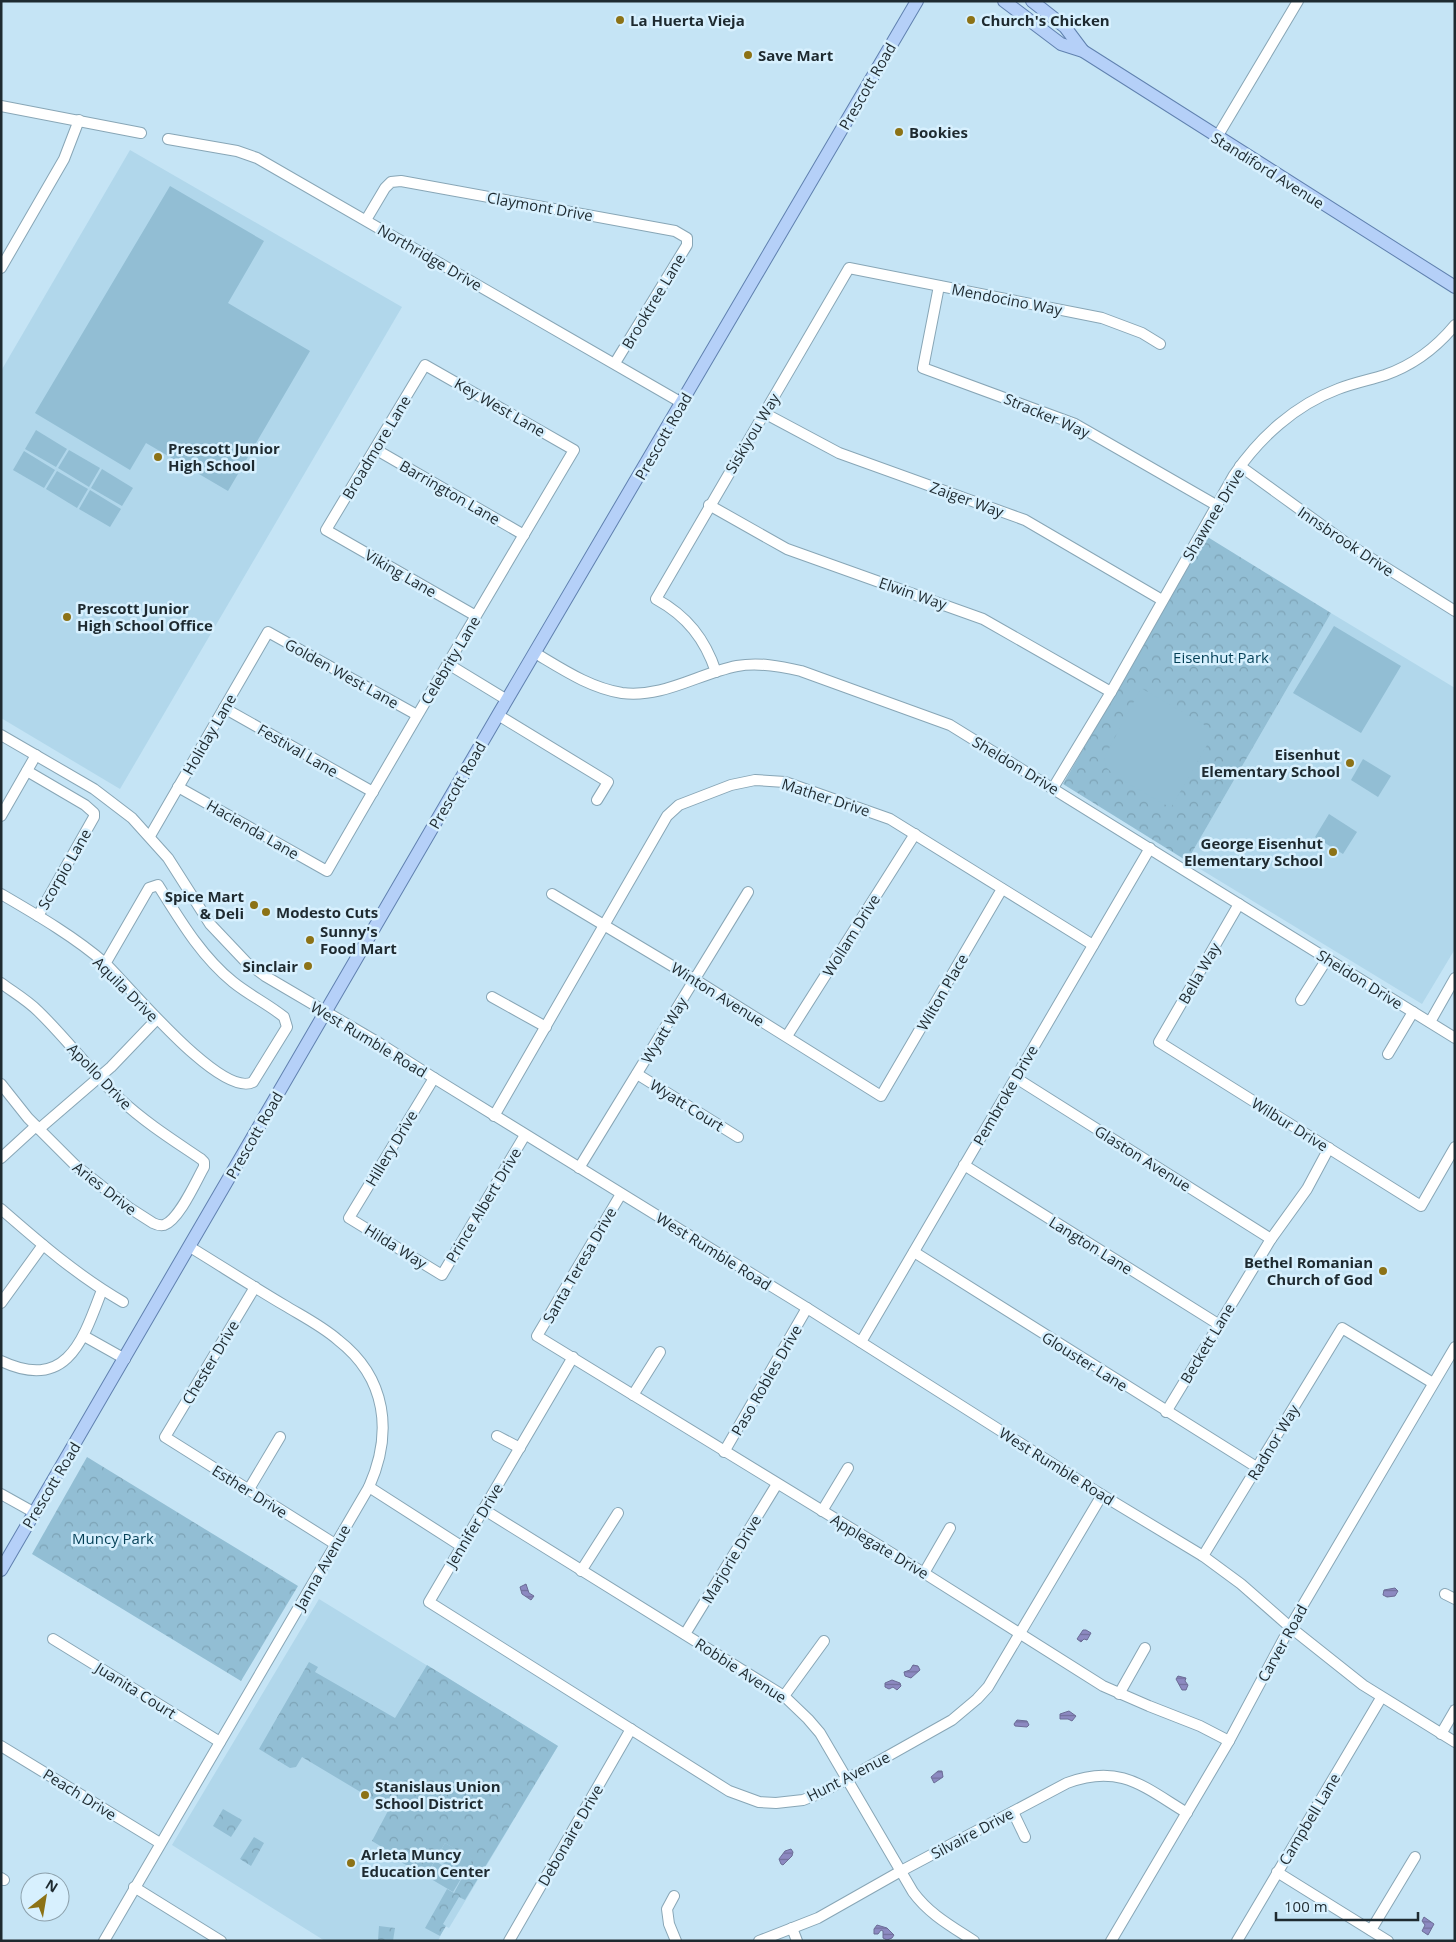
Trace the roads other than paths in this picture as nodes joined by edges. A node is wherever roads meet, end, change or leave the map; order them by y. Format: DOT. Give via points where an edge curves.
graph roads {
  1 [pos="916,1"];
  2 [pos="1004,1"];
  3 [pos="1032,1"];
  4 [pos="1298,1"];
  5 [pos="1083,51"];
  6 [pos="1,106"];
  7 [pos="79,120"];
  8 [pos="141,133"];
  9 [pos="1217,138"];
  10 [pos="168,139"];
  11 [pos="366,220"];
  12 [pos="687,238"];
  13 [pos="1,268"];
  14 [pos="849,268"];
  15 [pos="939,286"];
  16 [pos="1455,287"];
  17 [pos="1455,324"];
  18 [pos="1160,344"];
  19 [pos="615,363"];
  20 [pos="425,365"];
  21 [pos="682,403"];
  22 [pos="764,413"];
  23 [pos="375,449"];
  24 [pos="574,450"];
  25 [pos="1240,466"];
  26 [pos="709,505"];
  27 [pos="1216,505"];
  28 [pos="326,530"];
  29 [pos="524,534"];
  30 [pos="1162,600"];
  31 [pos="1455,611"];
  32 [pos="476,616"];
  33 [pos="268,632"];
  34 [pos="535,653"];
  35 [pos="448,664"];
  36 [pos="716,672"];
  37 [pos="1111,692"];
  38 [pos="507,700"];
  39 [pos="224,708"];
  40 [pos="417,715"];
  41 [pos="498,715"];
  42 [pos="1,735"];
  43 [pos="36,755"];
  44 [pos="28,768"];
  45 [pos="178,786"];
  46 [pos="1053,788"];
  47 [pos="373,792"];
  48 [pos="597,800"];
  49 [pos="1,816"];
  50 [pos="915,834"];
  51 [pos="150,836"];
  52 [pos="1150,848"];
  53 [pos="327,871"];
  54 [pos="1002,889"];
  55 [pos="748,892"];
  56 [pos="1,894"];
  57 [pos="552,894"];
  58 [pos="1240,904"];
  59 [pos="38,916"];
  60 [pos="605,925"];
  61 [pos="1093,944"];
  62 [pos="1327,958"];
  63 [pos="105,964"];
  64 [pos="1455,978"];
  65 [pos="694,979"];
  66 [pos="1,982"];
  67 [pos="492,997"];
  68 [pos="1301,1000"];
  69 [pos="325,1012"];
  70 [pos="1413,1012"];
  71 [pos="156,1020"];
  72 [pos="1430,1022"];
  73 [pos="546,1027"];
  74 [pos="787,1036"];
  75 [pos="1455,1038"];
  76 [pos="1159,1042"];
  77 [pos="1388,1054"];
  78 [pos="637,1074"];
  79 [pos="98,1078"];
  80 [pos="434,1078"];
  81 [pos="1016,1078"];
  82 [pos="1,1084"];
  83 [pos="881,1096"];
  84 [pos="494,1116"];
  85 [pos="37,1128"];
  86 [pos="525,1135"];
  87 [pos="738,1137"];
  88 [pos="1455,1147"];
  89 [pos="1329,1148"];
  90 [pos="1,1158"];
  91 [pos="204,1162"];
  92 [pos="964,1165"];
  93 [pos="579,1168"];
  94 [pos="621,1194"];
  95 [pos="1,1209"];
  96 [pos="349,1218"];
  97 [pos="1271,1239"];
  98 [pos="43,1245"];
  99 [pos="190,1247"];
  100 [pos="914,1252"];
  101 [pos="442,1275"];
  102 [pos="255,1287"];
  103 [pos="102,1290"];
  104 [pos="123,1302"];
  105 [pos="1,1303"];
  106 [pos="807,1308"];
  107 [pos="1218,1324"];
  108 [pos="84,1336"];
  109 [pos="537,1336"];
  110 [pos="861,1342"];
  111 [pos="1455,1347"];
  112 [pos="660,1352"];
  113 [pos="573,1357"];
  114 [pos="125,1359"];
  115 [pos="1,1361"];
  116 [pos="1433,1383"];
  117 [pos="633,1395"];
  118 [pos="1166,1412"];
  119 [pos="497,1436"];
  120 [pos="165,1437"];
  121 [pos="280,1437"];
  122 [pos="520,1448"];
  123 [pos="724,1452"];
  124 [pos="848,1468"];
  125 [pos="1258,1468"];
  126 [pos="777,1484"];
  127 [pos="369,1487"];
  128 [pos="248,1489"];
  129 [pos="1,1494"];
  130 [pos="1102,1495"];
  131 [pos="483,1509"];
  132 [pos="822,1511"];
  133 [pos="35,1513"];
  134 [pos="618,1513"];
  135 [pos="950,1528"];
  136 [pos="335,1544"];
  137 [pos="461,1546"];
  138 [pos="1203,1556"];
  139 [pos="1,1570"];
  140 [pos="581,1571"];
  141 [pos="924,1573"];
  142 [pos="1445,1594"];
  143 [pos="1455,1599"];
  144 [pos="429,1602"];
  145 [pos="1290,1627"];
  146 [pos="685,1634"];
  147 [pos="1019,1634"];
  148 [pos="53,1638"];
  149 [pos="824,1641"];
  150 [pos="1145,1648"];
  151 [pos="1119,1694"];
  152 [pos="784,1696"];
  153 [pos="1381,1698"];
  154 [pos="1455,1710"];
  155 [pos="631,1730"];
  156 [pos="1441,1734"];
  157 [pos="1229,1741"];
  158 [pos="220,1742"];
  159 [pos="1455,1742"];
  160 [pos="1,1746"];
  161 [pos="847,1779"];
  162 [pos="1013,1812"];
  163 [pos="1187,1813"];
  164 [pos="1025,1837"];
  165 [pos="160,1843"];
  166 [pos="1415,1857"];
  167 [pos="901,1871"];
  168 [pos="1277,1872"];
  169 [pos="134,1887"];
  170 [pos="674,1896"];
  171 [pos="792,1928"];
  172 [pos="1371,1930"];
  173 [pos="104,1941"];
  174 [pos="221,1941"];
  175 [pos="508,1941"];
  176 [pos="676,1941"];
  177 [pos="759,1941"];
  178 [pos="798,1941"];
  179 [pos="974,1941"];
  180 [pos="1112,1941"];
  181 [pos="1237,1941"];
  182 [pos="1388,1941"];
  1 -- 21 [label="main road, Prescott Road"];
  2 -- 5 [label="main road, Standiford Avenue" via="1061,44"];
  3 -- 5 [label="main road, Standiford Avenue" via="1065,27"];
  4 -- 9 [label="street"];
  5 -- 9 [label="main road, Standiford Avenue"];
  6 -- 7 [label="street"];
  7 -- 8 [label="street"];
  7 -- 13 [label="street" via="64,160"];
  9 -- 16 [label="main road, Standiford Avenue"];
  10 -- 11 [label="street, Northridge Drive" via="257,158"];
  11 -- 12 [label="street, Claymont Drive" via="385,188 392,182 401,181 675,231"];
  11 -- 19 [label="street, Northridge Drive"];
  12 -- 19 [label="street, Brooktree Lane" via="684,251"];
  14 -- 15 [label="street, Mendocino Way"];
  14 -- 22 [label="street, Siskiyou Way"];
  15 -- 18 [label="street, Mendocino Way" via="1102,318 1142,333"];
  15 -- 27 [label="street, Stracker Way" via="923,368 1075,424"];
  17 -- 25 [label="street, Shawnee Drive" via="1430,351 1415,361 1384,376 1337,389 1299,409"];
  19 -- 21 [label="street, Northridge Drive"];
  20 -- 23 [label="street, Broadmore Lane"];
  20 -- 24 [label="street, Key West Lane"];
  21 -- 34 [label="main road, Prescott Road"];
  22 -- 26 [label="street, Siskiyou Way"];
  22 -- 30 [label="street, Zaiger Way" via="839,452 1025,520"];
  23 -- 28 [label="street, Broadmore Lane"];
  23 -- 29 [label="street, Barrington Lane"];
  24 -- 29 [label="street, Celebrity Lane"];
  25 -- 27 [label="street, Shawnee Drive"];
  25 -- 31 [label="street, Innsbrook Drive" via="1345,542"];
  26 -- 36 [label="street, Siskiyou Way" via="656,599 680,614 694,628 711,656"];
  26 -- 37 [label="street, Elwin Way" via="786,549 983,619"];
  27 -- 30 [label="street, Shawnee Drive"];
  28 -- 32 [label="street, Viking Lane"];
  29 -- 32 [label="street, Celebrity Lane"];
  30 -- 37 [label="street, Shawnee Drive"];
  32 -- 35 [label="street, Celebrity Lane"];
  33 -- 39 [label="street, Holiday Lane"];
  33 -- 40 [label="street, Golden West Lane"];
  34 -- 36 [label="street, Sheldon Drive" via="589,684 621,693 671,689"];
  34 -- 38 [label="main road, Prescott Road"];
  35 -- 38 [label="street"];
  35 -- 40 [label="street, Celebrity Lane"];
  36 -- 46 [label="street, Sheldon Drive" via="760,664 801,671 950,725"];
  37 -- 46 [label="street, Shawnee Drive"];
  38 -- 41 [label="main road, Prescott Road"];
  39 -- 45 [label="street, Holiday Lane"];
  39 -- 47 [label="street, Festival Lane"];
  40 -- 47 [label="street, Celebrity Lane"];
  41 -- 48 [label="street" via="608,782"];
  41 -- 69 [label="main road, Prescott Road"];
  42 -- 43 [label="street, West Rumble Road"];
  43 -- 44 [label="street"];
  43 -- 51 [label="street, West Rumble Road" via="94,789"];
  44 -- 49 [label="street"];
  44 -- 59 [label="street, Scorpio Lane" via="94,813"];
  45 -- 51 [label="street, Holiday Lane"];
  45 -- 53 [label="street, Hacienda Lane"];
  46 -- 52 [label="street, Sheldon Drive"];
  47 -- 53 [label="street, Celebrity Lane"];
  50 -- 54 [label="street, Mather Drive"];
  50 -- 60 [label="street, Mather Drive" via="890,819 785,782 755,780 731,785 679,805 670,812"];
  50 -- 74 [label="street, Wollam Drive"];
  51 -- 69 [label="street, West Rumble Road" via="182,878 210,924 232,948 265,976"];
  52 -- 58 [label="street, Sheldon Drive"];
  52 -- 61 [label="street, Pembroke Drive"];
  54 -- 61 [label="street, Mather Drive"];
  54 -- 83 [label="street, Wilton Place"];
  55 -- 65 [label="street, Wyatt Way"];
  56 -- 59 [label="street, Aquila Drive"];
  57 -- 60 [label="street, Winton Avenue"];
  58 -- 62 [label="street, Sheldon Drive"];
  58 -- 76 [label="street, Bella Way"];
  59 -- 63 [label="street, Aquila Drive"];
  60 -- 65 [label="street, Winton Avenue"];
  60 -- 73 [label="street, Mather Drive"];
  61 -- 81 [label="street, Pembroke Drive"];
  62 -- 68 [label="street"];
  62 -- 70 [label="street, Sheldon Drive"];
  63 -- 71 [label="street, Aquila Drive"];
  63 -- 71 [label="street, Aquila Drive" via="149,888 158,885 185,928 214,964 232,981 280,1014 286,1027 257,1077 248,1085 240,1084 209,1065"];
  64 -- 72 [label="street"];
  65 -- 74 [label="street, Winton Avenue"];
  65 -- 78 [label="street, Wyatt Way"];
  66 -- 79 [label="street, Apollo Drive" via="37,1010"];
  67 -- 73 [label="street"];
  69 -- 80 [label="street, West Rumble Road"];
  69 -- 99 [label="main road, Prescott Road"];
  70 -- 72 [label="street, Sheldon Drive"];
  70 -- 77 [label="street"];
  71 -- 79 [label="street"];
  72 -- 75 [label="street, Sheldon Drive"];
  73 -- 84 [label="street, Mather Drive"];
  74 -- 83 [label="street, Winton Avenue"];
  76 -- 89 [label="street, Wilbur Drive"];
  78 -- 87 [label="street, Wyatt Court"];
  78 -- 93 [label="street, Wyatt Way"];
  79 -- 85 [label="street"];
  79 -- 91 [label="street, Apollo Drive" via="140,1116"];
  80 -- 84 [label="street, West Rumble Road"];
  80 -- 96 [label="street, Hillery Drive"];
  81 -- 92 [label="street, Pembroke Drive"];
  81 -- 97 [label="street, Glaston Avenue"];
  82 -- 85 [label="street, Aries Drive"];
  84 -- 86 [label="street, West Rumble Road"];
  85 -- 90 [label="street"];
  85 -- 91 [label="street, Aries Drive" via="90,1179 159,1226 174,1218"];
  86 -- 93 [label="street, West Rumble Road"];
  86 -- 101 [label="street, Prince Albert Drive"];
  88 -- 89 [label="street, Wilbur Drive" via="1421,1206"];
  89 -- 97 [label="street, Beckett Lane" via="1306,1189"];
  92 -- 100 [label="street, Pembroke Drive"];
  92 -- 107 [label="street, Langton Lane"];
  93 -- 94 [label="street, West Rumble Road"];
  94 -- 106 [label="street, West Rumble Road"];
  94 -- 109 [label="street, Santa Teresa Drive"];
  95 -- 98 [label="street"];
  96 -- 101 [label="street, Hilda Way"];
  97 -- 107 [label="street, Beckett Lane"];
  98 -- 103 [label="street"];
  98 -- 105 [label="street"];
  99 -- 102 [label="street, Janna Avenue"];
  99 -- 114 [label="main road, Prescott Road"];
  100 -- 110 [label="street, Pembroke Drive"];
  100 -- 118 [label="street, Glouster Lane"];
  102 -- 120 [label="street, Chester Drive"];
  102 -- 127 [label="street, Janna Avenue" via="338,1339 368,1374 377,1391 383,1422 381,1454"];
  103 -- 104 [label="street"];
  103 -- 108 [label="street"];
  106 -- 110 [label="street, West Rumble Road"];
  106 -- 123 [label="street, Paso Robles Drive"];
  107 -- 118 [label="street, Beckett Lane"];
  108 -- 114 [label="street"];
  108 -- 115 [label="street" via="72,1354 55,1365 36,1370 16,1368"];
  109 -- 113 [label="street, Applegate Drive"];
  110 -- 130 [label="street, West Rumble Road"];
  111 -- 116 [label="street, Carver Road"];
  112 -- 117 [label="street"];
  113 -- 117 [label="street, Applegate Drive"];
  113 -- 122 [label="street, Jennifer Drive"];
  114 -- 133 [label="main road, Prescott Road"];
  116 -- 125 [label="street, Radnor Way" via="1342,1328"];
  116 -- 145 [label="street, Carver Road"];
  117 -- 123 [label="street, Applegate Drive"];
  118 -- 125 [label="street, Glouster Lane"];
  119 -- 122 [label="street"];
  120 -- 128 [label="street, Esther Drive"];
  121 -- 128 [label="street"];
  122 -- 131 [label="street, Jennifer Drive"];
  123 -- 126 [label="street, Applegate Drive"];
  124 -- 132 [label="street"];
  125 -- 138 [label="street, Radnor Way"];
  126 -- 132 [label="street, Applegate Drive"];
  126 -- 146 [label="street, Marjorie Drive"];
  127 -- 136 [label="street, Janna Avenue"];
  127 -- 137 [label="street"];
  128 -- 136 [label="street, Esther Drive"];
  129 -- 133 [label="street"];
  130 -- 138 [label="street, West Rumble Road"];
  130 -- 147 [label="street, Hunt Avenue"];
  131 -- 137 [label="street, Jennifer Drive"];
  131 -- 140 [label="street, Robbie Avenue"];
  132 -- 141 [label="street, Applegate Drive"];
  133 -- 139 [label="main road, Prescott Road"];
  134 -- 140 [label="street"];
  135 -- 141 [label="street"];
  136 -- 158 [label="street, Janna Avenue"];
  137 -- 144 [label="street, Jennifer Drive"];
  138 -- 145 [label="street, West Rumble Road"];
  140 -- 146 [label="street, Robbie Avenue"];
  141 -- 147 [label="street, Applegate Drive"];
  142 -- 143 [label="street"];
  144 -- 155 [label="street, Hunt Avenue"];
  145 -- 153 [label="street, West Rumble Road"];
  145 -- 157 [label="street, Carver Road"];
  146 -- 152 [label="street, Robbie Avenue"];
  147 -- 151 [label="street, Applegate Drive"];
  147 -- 161 [label="street, Hunt Avenue" via="988,1686 963,1712"];
  148 -- 158 [label="street, Juanita Court"];
  149 -- 152 [label="street"];
  150 -- 151 [label="street"];
  151 -- 157 [label="street, Applegate Drive"];
  152 -- 161 [label="street, Robbie Avenue" via="820,1733"];
  153 -- 156 [label="street, West Rumble Road"];
  153 -- 168 [label="street, Campbell Lane"];
  154 -- 156 [label="street"];
  155 -- 161 [label="street, Hunt Avenue" via="729,1791 760,1802 803,1800"];
  155 -- 175 [label="street, Debonaire Drive"];
  156 -- 159 [label="street, West Rumble Road"];
  157 -- 163 [label="street, Carver Road"];
  158 -- 165 [label="street, Janna Avenue"];
  160 -- 165 [label="street, Peach Drive"];
  161 -- 167 [label="street, Robbie Avenue"];
  162 -- 163 [label="street, Silvaire Drive" via="1067,1783 1107,1775 1131,1780"];
  162 -- 164 [label="street"];
  162 -- 167 [label="street, Silvaire Drive"];
  163 -- 180 [label="street, Carver Road"];
  165 -- 169 [label="street, Janna Avenue"];
  166 -- 172 [label="street"];
  167 -- 171 [label="street, Silvaire Drive" via="818,1918"];
  167 -- 179 [label="street, Robbie Avenue" via="930,1912"];
  168 -- 172 [label="street"];
  168 -- 181 [label="street, Campbell Lane"];
  169 -- 173 [label="street, Janna Avenue"];
  169 -- 174 [label="street"];
  170 -- 176 [label="street" via="667,1908"];
  171 -- 177 [label="street, Silvaire Drive"];
  171 -- 178 [label="street"];
  172 -- 182 [label="street"];
}
